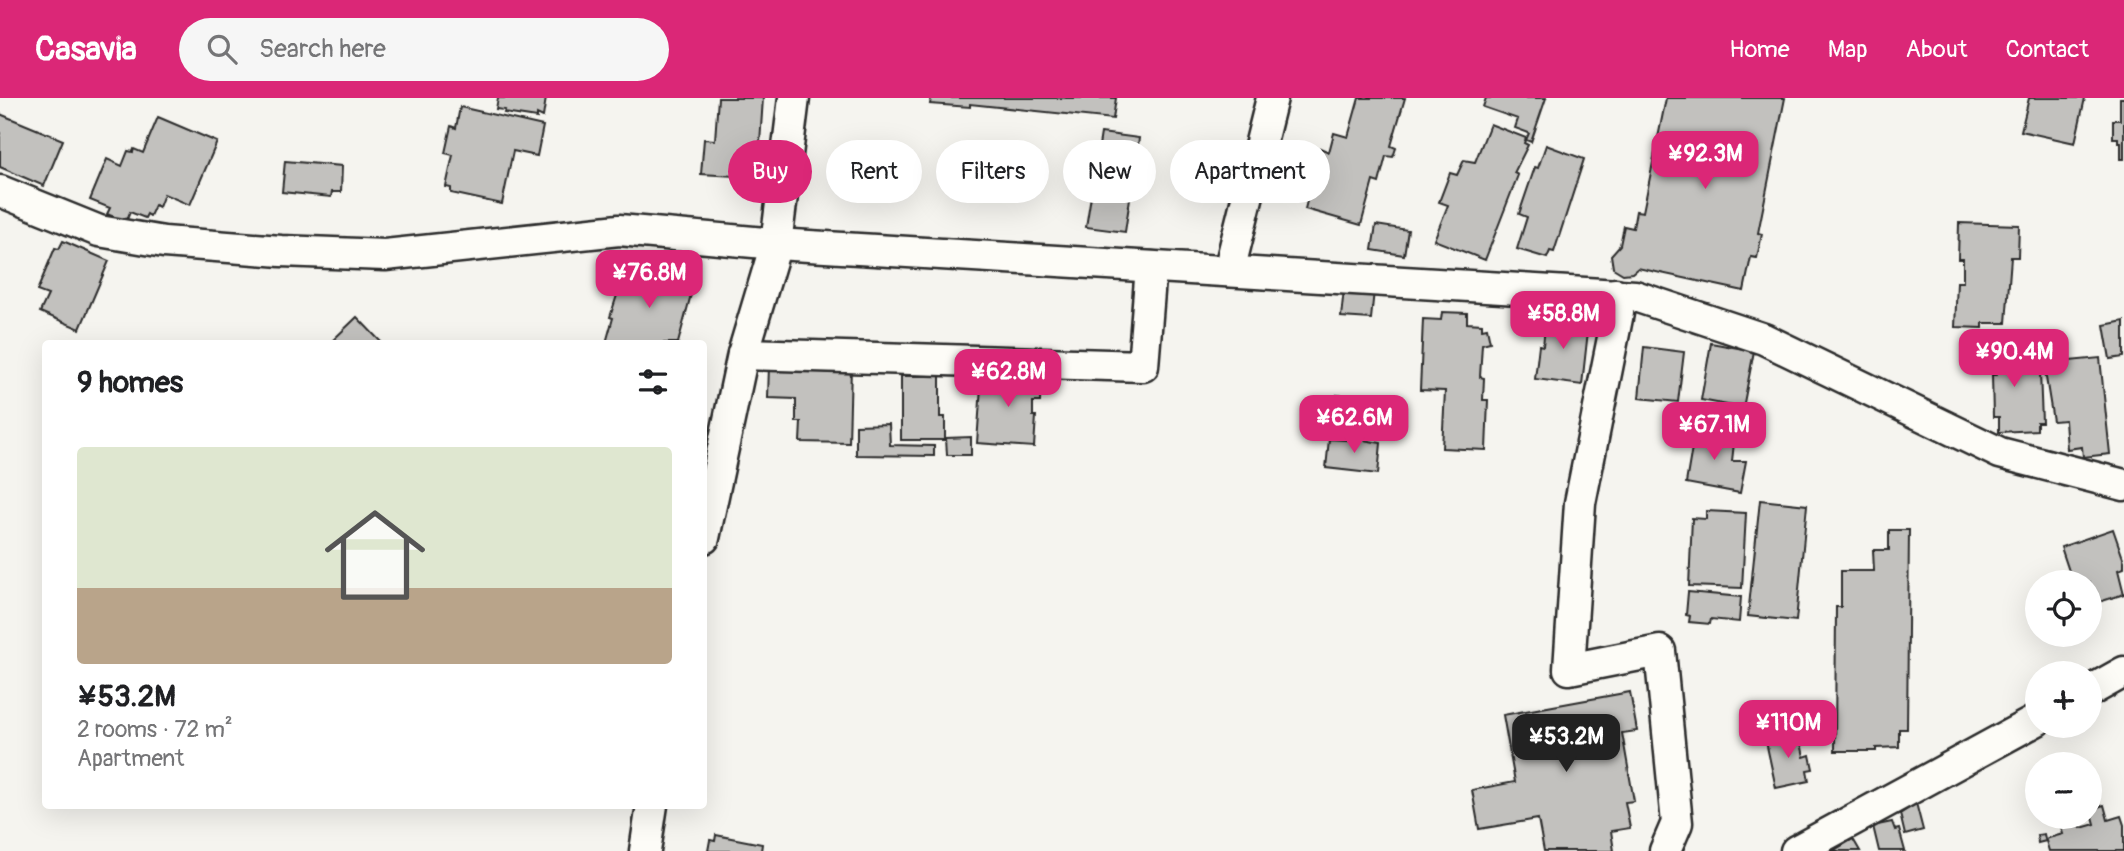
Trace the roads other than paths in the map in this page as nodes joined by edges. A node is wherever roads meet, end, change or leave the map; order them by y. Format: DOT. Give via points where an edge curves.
graph roads {
  1 [pos="794,98"];
  2 [pos="1272,98"];
  3 [pos="0,191"];
  4 [pos="776,244"];
  5 [pos="1151,267"];
  6 [pos="1229,271"];
  7 [pos="1616,294"];
  8 [pos="743,354"];
  9 [pos="2124,485"];
  10 [pos="707,524"];
  11 [pos="2124,672"];
  12 [pos="2102,684"];
  13 [pos="2025,727"];
  14 [pos="651,809"];
  15 [pos="645,851"];
  16 [pos="1665,851"];
  17 [pos="1796,851"];
  1 -- 4 [label="street"];
  2 -- 6 [label="street"];
  3 -- 4 [label="street" via="99,231 164,242 281,251 385,255 619,230"];
  4 -- 5 [label="street"];
  4 -- 8 [label="street"];
  5 -- 6 [label="street"];
  5 -- 8 [label="street" via="1143,366"];
  6 -- 7 [label="street"];
  7 -- 9 [label="street" via="1764,338 2000,453"];
  7 -- 16 [label="street" via="1618,313 1580,503 1569,668 1660,651 1677,823"];
  8 -- 10 [label="street"];
  11 -- 12 [label="street"];
  13 -- 17 [label="street"];
  14 -- 15 [label="street"];
}
